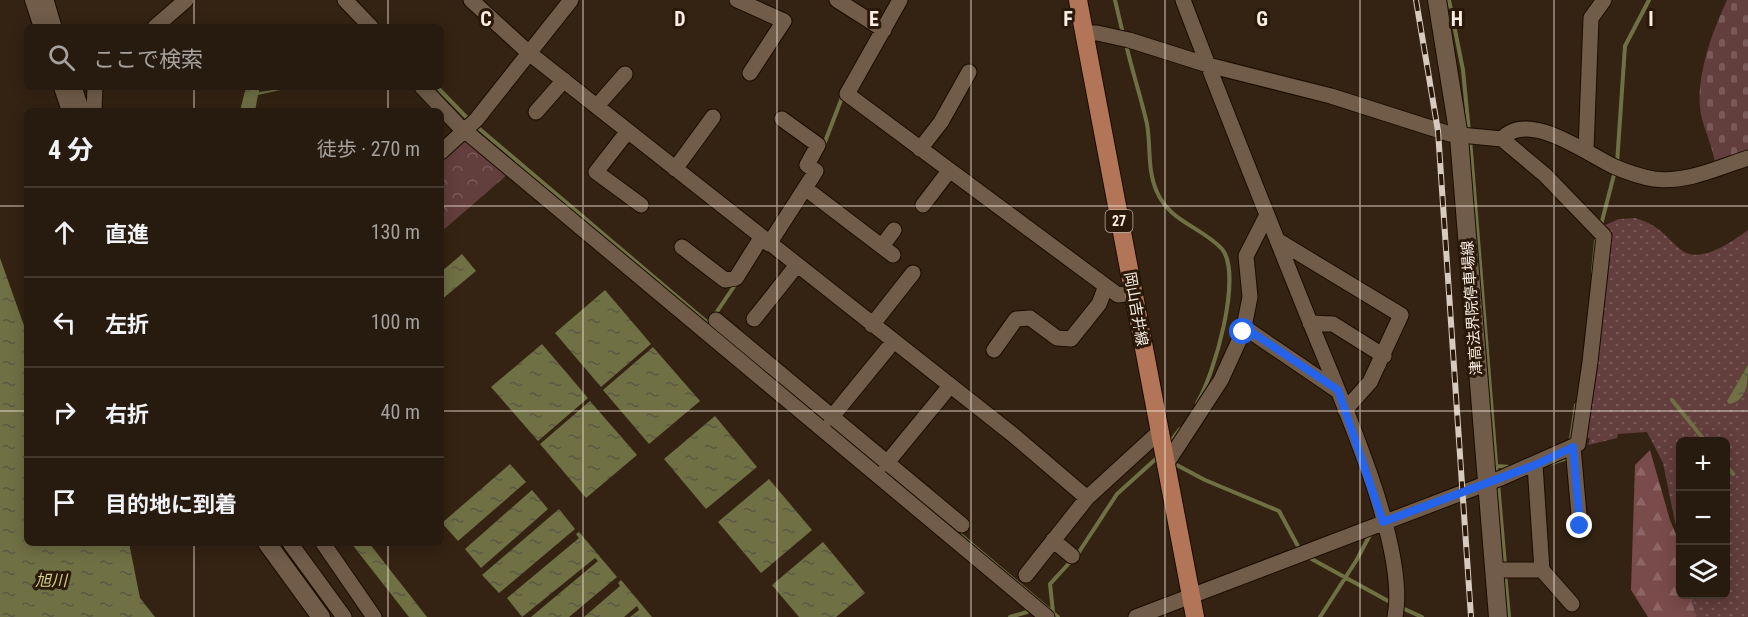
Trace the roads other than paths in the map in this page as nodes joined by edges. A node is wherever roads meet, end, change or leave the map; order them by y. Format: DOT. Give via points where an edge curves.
graph roads {
  1 [pos="34,0"];
  2 [pos="46,0"];
  3 [pos="186,0"];
  4 [pos="345,0"];
  5 [pos="471,0"];
  6 [pos="737,0"];
  7 [pos="837,0"];
  8 [pos="900,0"];
  9 [pos="1078,0"];
  10 [pos="1183,0"];
  11 [pos="1437,0"];
  12 [pos="1604,0"];
  13 [pos="564,2"];
  14 [pos="42,24"];
  15 [pos="53,24"];
  16 [pos="158,24"];
  17 [pos="368,24"];
  18 [pos="881,28"];
  19 [pos="1085,33"];
  20 [pos="526,51"];
  21 [pos="1208,65"];
  22 [pos="969,72"];
  23 [pos="750,73"];
  24 [pos="625,74"];
  25 [pos="564,80"];
  26 [pos="64,90"];
  27 [pos="75,90"];
  28 [pos="95,90"];
  29 [pos="426,90"];
  30 [pos="597,106"];
  31 [pos="70,108"];
  32 [pos="81,108"];
  33 [pos="94,108"];
  34 [pos="536,112"];
  35 [pos="713,117"];
  36 [pos="782,119"];
  37 [pos="470,126"];
  38 [pos="628,131"];
  39 [pos="1466,137"];
  40 [pos="1502,139"];
  41 [pos="444,149"];
  42 [pos="920,149"];
  43 [pos="1586,150"];
  44 [pos="1748,158"];
  45 [pos="675,169"];
  46 [pos="949,171"];
  47 [pos="805,188"];
  48 [pos="641,205"];
  49 [pos="922,205"];
  50 [pos="1267,214"];
  51 [pos="894,230"];
  52 [pos="1277,240"];
  53 [pos="765,241"];
  54 [pos="682,247"];
  55 [pos="797,265"];
  56 [pos="913,273"];
  57 [pos="1106,286"];
  58 [pos="1133,293"];
  59 [pos="754,319"];
  60 [pos="716,320"];
  61 [pos="1310,323"];
  62 [pos="872,325"];
  63 [pos="1244,327"];
  64 [pos="893,342"];
  65 [pos="737,348"];
  66 [pos="994,350"];
  67 [pos="1384,356"];
  68 [pos="950,386"];
  69 [pos="1338,390"];
  70 [pos="1346,410"];
  71 [pos="831,418"];
  72 [pos="1159,438"];
  73 [pos="1573,447"];
  74 [pos="1167,462"];
  75 [pos="886,464"];
  76 [pos="1535,465"];
  77 [pos="1494,481"];
  78 [pos="1087,498"];
  79 [pos="1383,522"];
  80 [pos="962,525"];
  81 [pos="1580,526"];
  82 [pos="1053,540"];
  83 [pos="269,546"];
  84 [pos="292,546"];
  85 [pos="325,546"];
  86 [pos="1072,556"];
  87 [pos="1501,570"];
  88 [pos="1542,570"];
  89 [pos="1026,575"];
  90 [pos="1192,597"];
  91 [pos="1572,604"];
  92 [pos="1396,609"];
  93 [pos="321,617"];
  94 [pos="344,617"];
  95 [pos="374,617"];
  96 [pos="1047,617"];
  97 [pos="1136,617"];
  98 [pos="1195,617"];
  99 [pos="1498,617"];
  1 -- 14 [label="main road"];
  2 -- 15 [label="street"];
  3 -- 16 [label="street"];
  4 -- 17 [label="street"];
  5 -- 20 [label="street"];
  6 -- 23 [label="street" via="784,21"];
  7 -- 18 [label="street"];
  8 -- 18 [label="street"];
  9 -- 19 [label="main road, 岡山吉井線 / 27"];
  10 -- 21 [label="street"];
  11 -- 39 [label="main road, 津高法界院停車場線"];
  12 -- 43 [label="street" via="1591,18"];
  13 -- 20 [label="street"];
  18 -- 42 [label="street" via="848,94"];
  19 -- 21 [label="street" via="1124,39"];
  19 -- 58 [label="main road, 岡山吉井線 / 27"];
  20 -- 25 [label="street"];
  20 -- 37 [label="street"];
  21 -- 39 [label="street" via="1331,96"];
  21 -- 50 [label="street"];
  22 -- 42 [label="street" via="941,122"];
  24 -- 30 [label="street"];
  25 -- 30 [label="street"];
  25 -- 34 [label="street"];
  26 -- 31 [label="main road"];
  27 -- 32 [label="street"];
  28 -- 33 [label="street"];
  29 -- 37 [label="street"];
  30 -- 38 [label="street"];
  35 -- 45 [label="street"];
  36 -- 47 [label="street" via="818,145 807,165 816,171"];
  37 -- 41 [label="street"];
  37 -- 65 [label="street"];
  38 -- 45 [label="street"];
  38 -- 48 [label="street" via="596,172"];
  39 -- 40 [label="street"];
  39 -- 77 [label="main road, 津高法界院停車場線"];
  40 -- 43 [label="street" via="1509,132 1526,128"];
  40 -- 73 [label="street" via="1545,175 1604,236 1578,444"];
  42 -- 46 [label="street"];
  43 -- 44 [label="street" via="1616,167 1672,180 1691,178"];
  45 -- 53 [label="street"];
  46 -- 49 [label="street"];
  46 -- 57 [label="street"];
  47 -- 51 [label="street" via="887,250"];
  47 -- 53 [label="street"];
  50 -- 52 [label="street"];
  50 -- 63 [label="street" via="1246,256 1250,297"];
  52 -- 61 [label="street"];
  52 -- 67 [label="street" via="1401,315"];
  53 -- 54 [label="street" via="736,278 725,280"];
  53 -- 55 [label="street"];
  55 -- 59 [label="street"];
  55 -- 62 [label="street"];
  56 -- 62 [label="street"];
  57 -- 58 [label="street" via="1118,295"];
  57 -- 66 [label="street" via="1099,304 1071,339 1057,339 1030,318 1016,320"];
  58 -- 72 [label="main road, 岡山吉井線 / 27"];
  60 -- 65 [label="street"];
  61 -- 67 [label="street" via="1333,324"];
  61 -- 69 [label="street"];
  62 -- 64 [label="street"];
  63 -- 69 [label="street"];
  63 -- 74 [label="street" via="1221,380"];
  64 -- 68 [label="street"];
  64 -- 71 [label="street"];
  65 -- 71 [label="street"];
  65 -- 96 [label="street"];
  67 -- 70 [label="street" via="1370,382"];
  68 -- 75 [label="street"];
  68 -- 78 [label="street"];
  69 -- 70 [label="street"];
  70 -- 79 [label="street"];
  71 -- 75 [label="street"];
  72 -- 74 [label="main road, 岡山吉井線 / 27"];
  72 -- 78 [label="street"];
  73 -- 76 [label="street"];
  73 -- 81 [label="street"];
  74 -- 90 [label="main road, 岡山吉井線 / 27"];
  75 -- 80 [label="street"];
  76 -- 77 [label="street"];
  76 -- 88 [label="street"];
  77 -- 79 [label="street"];
  77 -- 87 [label="main road, 津高法界院停車場線"];
  78 -- 82 [label="street"];
  79 -- 90 [label="street"];
  79 -- 92 [label="street" via="1398,589"];
  82 -- 86 [label="street"];
  82 -- 89 [label="street"];
  83 -- 93 [label="main road"];
  84 -- 94 [label="street"];
  85 -- 95 [label="street"];
  87 -- 88 [label="street"];
  87 -- 99 [label="main road, 津高法界院停車場線"];
  88 -- 91 [label="street"];
  90 -- 97 [label="street"];
  90 -- 98 [label="main road, 岡山吉井線 / 27"];
}
